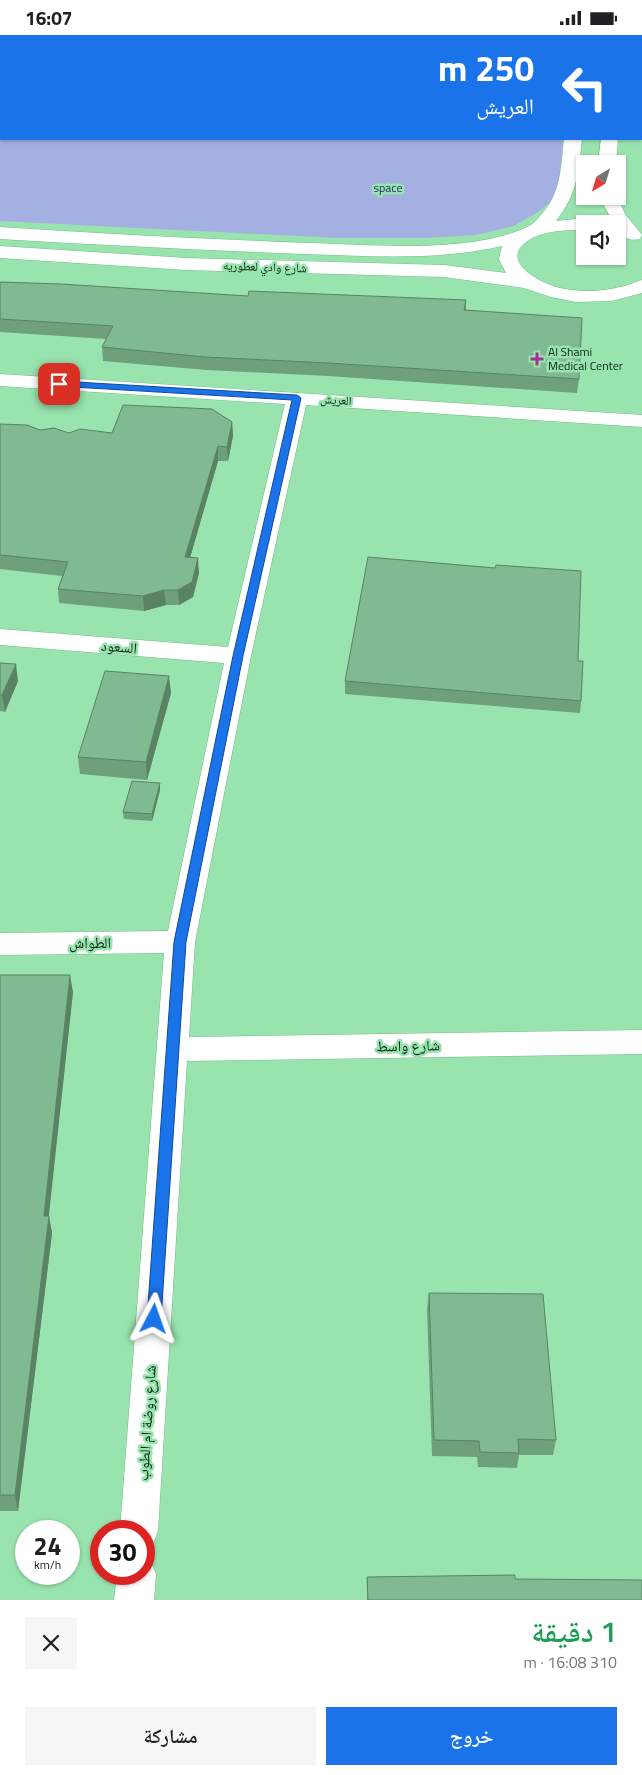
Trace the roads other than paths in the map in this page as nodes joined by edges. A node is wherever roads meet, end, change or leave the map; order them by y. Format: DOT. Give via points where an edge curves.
graph roads {
  1 [pos="573,140"];
  2 [pos="608,140"];
  3 [pos="607,155"];
  4 [pos="612,205"];
  5 [pos="576,225"];
  6 [pos="538,229"];
  7 [pos="0,233"];
  8 [pos="631,235"];
  9 [pos="520,237"];
  10 [pos="0,253"];
  11 [pos="530,283"];
  12 [pos="641,287"];
  13 [pos="0,380"];
  14 [pos="297,398"];
  15 [pos="642,421"];
  16 [pos="0,637"];
  17 [pos="238,656"];
  18 [pos="180,942"];
  19 [pos="0,943"];
  20 [pos="642,1042"];
  21 [pos="174,1049"];
  22 [pos="140,1520"];
  23 [pos="135,1585"];
  24 [pos="134,1600"];
  1 -- 6 [label="street" via="568,184 562,201"];
  2 -- 3 [label="street"];
  4 -- 8 [label="street"];
  5 -- 6 [label="street"];
  6 -- 9 [label="street, شارع وادي لعطوريه"];
  7 -- 9 [label="street, شارع وادي لعطوريه" via="198,245 395,251 444,250"];
  9 -- 11 [label="street" via="510,248 508,260 515,272"];
  10 -- 11 [label="street, شارع وادي لعطوريه" via="186,264 444,271"];
  11 -- 12 [label="street" via="572,295 612,295"];
  13 -- 14 [label="street, العريش"];
  14 -- 15 [label="street, العريش"];
  14 -- 17 [label="street, شارع روضة ام الطوب"];
  16 -- 17 [label="street, السعود"];
  17 -- 18 [label="street, شارع روضة ام الطوب"];
  18 -- 19 [label="street, الطواش"];
  18 -- 21 [label="street, شارع روضة ام الطوب"];
  20 -- 21 [label="street, شارع واسط"];
  21 -- 22 [label="street, شارع روضة ام الطوب"];
  23 -- 24 [label="street"];
}
